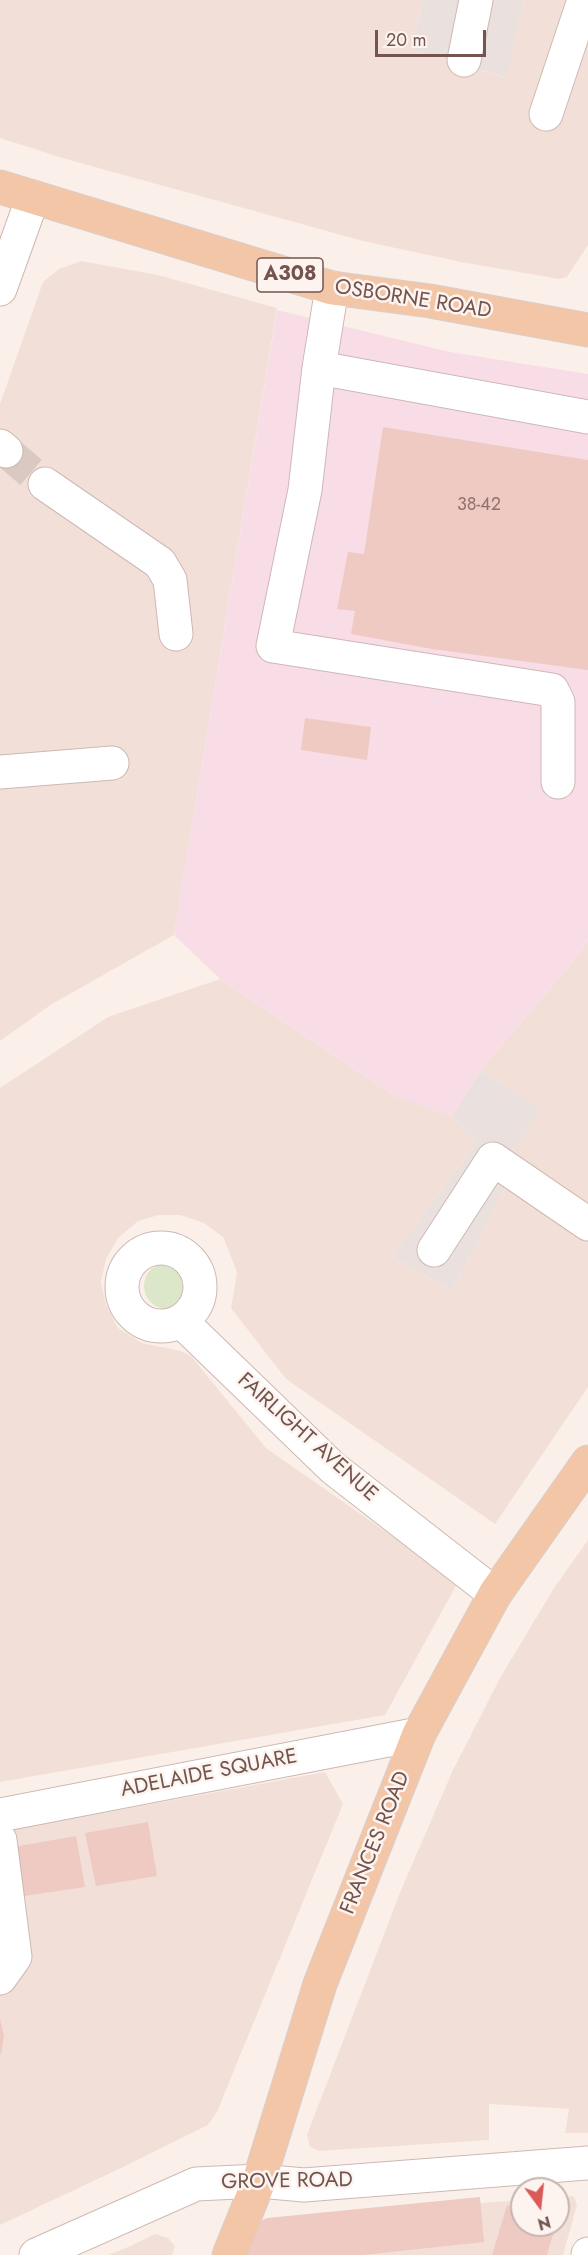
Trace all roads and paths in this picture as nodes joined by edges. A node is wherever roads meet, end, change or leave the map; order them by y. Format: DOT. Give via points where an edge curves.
graph roads {
  1 [pos="476,0"];
  2 [pos="584,0"];
  3 [pos="464,60"];
  4 [pos="546,114"];
  5 [pos="0,187"];
  6 [pos="33,197"];
  7 [pos="332,288"];
  8 [pos="0,289"];
  9 [pos="588,330"];
  10 [pos="319,368"];
  11 [pos="588,417"];
  12 [pos="45,484"];
  13 [pos="176,634"];
  14 [pos="112,763"];
  15 [pos="0,772"];
  16 [pos="558,782"];
  17 [pos="588,1224"];
  18 [pos="434,1250"];
  19 [pos="181,1321"];
  20 [pos="588,1462"];
  21 [pos="495,1594"];
  22 [pos="419,1734"];
  23 [pos="0,1815"];
  24 [pos="0,1840"];
  25 [pos="0,1978"];
  26 [pos="588,2163"];
  27 [pos="259,2181"];
  28 [pos="36,2255"];
  29 [pos="229,2255"];
  1 -- 3 [label="street"];
  2 -- 4 [label="street"];
  5 -- 6 [label="main road, OSBORNE ROAD / A308"];
  6 -- 7 [label="main road, OSBORNE ROAD / A308"];
  6 -- 8 [label="street"];
  7 -- 9 [label="main road, OSBORNE ROAD / A308"];
  7 -- 10 [label="street"];
  10 -- 11 [label="street"];
  10 -- 16 [label="street" via="305,490 273,646 552,690 558,702"];
  12 -- 13 [label="street" via="160,563 170,580"];
  14 -- 15 [label="street"];
  17 -- 18 [label="street" via="493,1159"];
  19 -- 21 [label="street, FAIRLIGHT AVENUE" via="333,1467"];
  20 -- 21 [label="main road, FRANCES ROAD"];
  21 -- 22 [label="main road, FRANCES ROAD"];
  22 -- 23 [label="street, ADELAIDE SQUARE"];
  22 -- 27 [label="main road, FRANCES ROAD" via="320,1984"];
  24 -- 25 [label="street" via="15,1957"];
  26 -- 27 [label="street, GROVE ROAD" via="304,2185"];
  27 -- 28 [label="street, GROVE ROAD" via="196,2184"];
  27 -- 29 [label="main road, FRANCES ROAD"];
}
